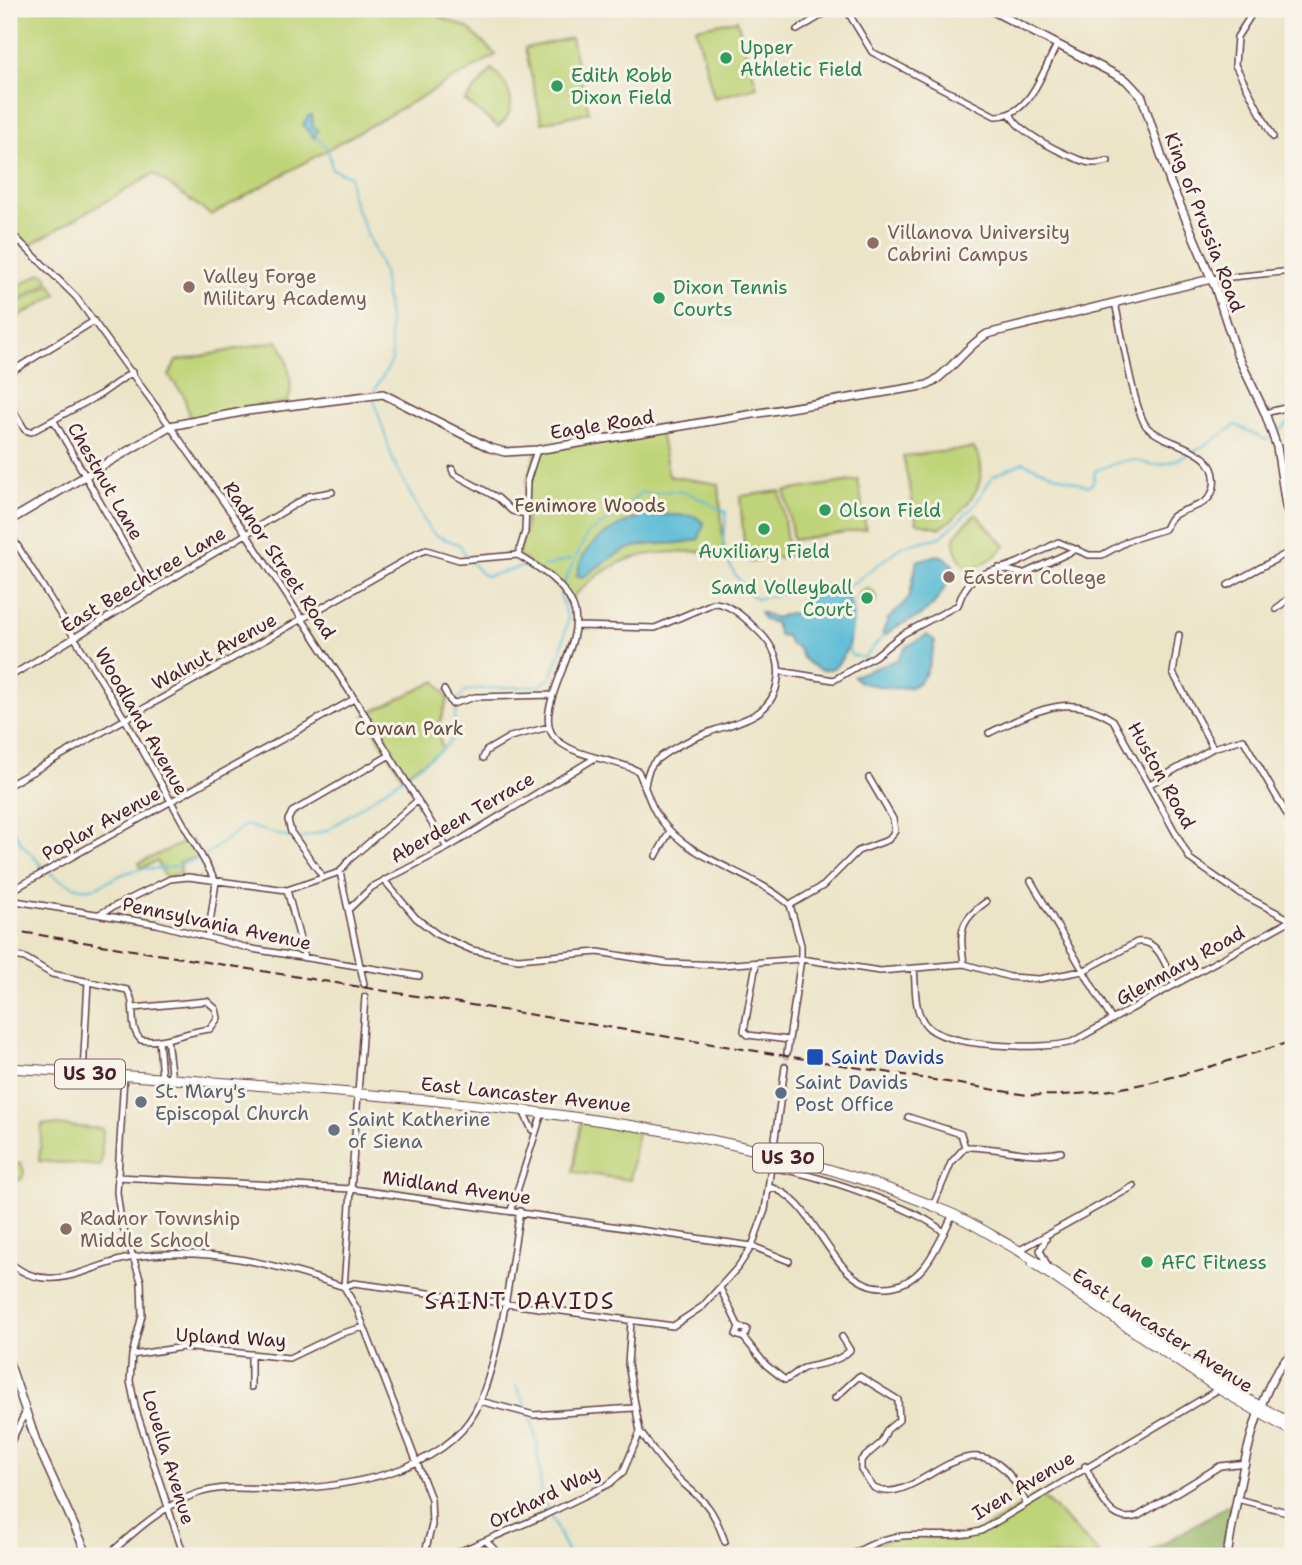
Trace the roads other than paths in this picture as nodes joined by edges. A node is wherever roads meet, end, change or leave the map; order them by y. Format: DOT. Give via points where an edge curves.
graph roads {
  1 [pos="832,9"];
  2 [pos="846,9"];
  3 [pos="989,9"];
  4 [pos="1255,9"];
  5 [pos="797,30"];
  6 [pos="1057,45"];
  7 [pos="1011,115"];
  8 [pos="1273,137"];
  9 [pos="1108,161"];
  10 [pos="9,231"];
  11 [pos="1293,271"];
  12 [pos="1211,279"];
  13 [pos="1115,303"];
  14 [pos="94,321"];
  15 [pos="132,372"];
  16 [pos="9,373"];
  17 [pos="9,402"];
  18 [pos="1293,406"];
  19 [pos="1265,413"];
  20 [pos="54,421"];
  21 [pos="170,426"];
  22 [pos="537,450"];
  23 [pos="452,469"];
  24 [pos="85,476"];
  25 [pos="332,492"];
  26 [pos="526,514"];
  27 [pos="9,521"];
  28 [pos="1293,526"];
  29 [pos="9,532"];
  30 [pos="247,535"];
  31 [pos="1077,549"];
  32 [pos="1293,550"];
  33 [pos="518,555"];
  34 [pos="996,568"];
  35 [pos="1228,585"];
  36 [pos="151,592"];
  37 [pos="1293,595"];
  38 [pos="1276,609"];
  39 [pos="302,619"];
  40 [pos="577,626"];
  41 [pos="1179,635"];
  42 [pos="75,638"];
  43 [pos="779,670"];
  44 [pos="9,677"];
  45 [pos="444,690"];
  46 [pos="553,695"];
  47 [pos="354,699"];
  48 [pos="125,719"];
  49 [pos="550,727"];
  50 [pos="989,733"];
  51 [pos="1213,748"];
  52 [pos="390,755"];
  53 [pos="483,758"];
  54 [pos="595,758"];
  55 [pos="649,768"];
  56 [pos="638,771"];
  57 [pos="869,778"];
  58 [pos="1150,784"];
  59 [pos="9,785"];
  60 [pos="645,786"];
  61 [pos="418,800"];
  62 [pos="172,802"];
  63 [pos="1293,825"];
  64 [pos="670,831"];
  65 [pos="447,848"];
  66 [pos="656,856"];
  67 [pos="340,872"];
  68 [pos="323,877"];
  69 [pos="384,880"];
  70 [pos="1031,881"];
  71 [pos="216,882"];
  72 [pos="287,891"];
  73 [pos="9,892"];
  74 [pos="9,900"];
  75 [pos="986,902"];
  76 [pos="790,905"];
  77 [pos="349,909"];
  78 [pos="99,914"];
  79 [pos="1293,921"];
  80 [pos="208,936"];
  81 [pos="9,955"];
  82 [pos="305,958"];
  83 [pos="801,958"];
  84 [pos="756,964"];
  85 [pos="964,964"];
  86 [pos="361,967"];
  87 [pos="914,968"];
  88 [pos="1083,971"];
  89 [pos="419,976"];
  90 [pos="88,981"];
  91 [pos="364,984"];
  92 [pos="1175,985"];
  93 [pos="365,997"];
  94 [pos="133,1008"];
  95 [pos="1112,1020"];
  96 [pos="167,1039"];
  97 [pos="159,1040"];
  98 [pos="789,1040"];
  99 [pos="787,1053"];
  100 [pos="785,1067"];
  101 [pos="9,1068"];
  102 [pos="83,1073"];
  103 [pos="124,1076"];
  104 [pos="167,1080"];
  105 [pos="359,1093"];
  106 [pos="521,1109"];
  107 [pos="543,1111"];
  108 [pos="908,1117"];
  109 [pos="532,1139"];
  110 [pos="965,1147"];
  111 [pos="1061,1152"];
  112 [pos="771,1153"];
  113 [pos="770,1168"];
  114 [pos="117,1177"];
  115 [pos="1134,1185"];
  116 [pos="769,1187"];
  117 [pos="352,1189"];
  118 [pos="933,1206"];
  119 [pos="511,1210"];
  120 [pos="520,1211"];
  121 [pos="954,1214"];
  122 [pos="944,1233"];
  123 [pos="1048,1236"];
  124 [pos="752,1246"];
  125 [pos="1018,1251"];
  126 [pos="133,1257"];
  127 [pos="789,1261"];
  128 [pos="9,1262"];
  129 [pos="1048,1266"];
  130 [pos="344,1287"];
  131 [pos="720,1288"];
  132 [pos="508,1303"];
  133 [pos="631,1322"];
  134 [pos="364,1327"];
  135 [pos="842,1336"];
  136 [pos="1293,1353"];
  137 [pos="250,1354"];
  138 [pos="132,1355"];
  139 [pos="1293,1359"];
  140 [pos="9,1362"];
  141 [pos="1205,1380"];
  142 [pos="251,1387"];
  143 [pos="1219,1389"];
  144 [pos="835,1398"];
  145 [pos="1200,1398"];
  146 [pos="480,1401"];
  147 [pos="634,1408"];
  148 [pos="26,1411"];
  149 [pos="1261,1411"];
  150 [pos="1293,1424"];
  151 [pos="640,1432"];
  152 [pos="1293,1432"];
  153 [pos="9,1446"];
  154 [pos="417,1463"];
  155 [pos="1246,1463"];
  156 [pos="1085,1466"];
  157 [pos="1237,1499"];
  158 [pos="1026,1503"];
  159 [pos="167,1508"];
  160 [pos="1293,1508"];
  161 [pos="1287,1512"];
  162 [pos="1293,1519"];
  163 [pos="487,1542"];
  164 [pos="726,1542"];
  165 [pos="88,1556"];
  166 [pos="107,1556"];
  167 [pos="184,1556"];
  168 [pos="424,1556"];
  169 [pos="449,1556"];
  170 [pos="501,1556"];
  171 [pos="848,1556"];
  172 [pos="1227,1556"];
  1 -- 5 [label="street"];
  2 -- 7 [label="street" via="872,52 988,114"];
  3 -- 6 [label="street, King of Prussia Road"];
  4 -- 8 [label="street" via="1237,37 1235,65"];
  6 -- 7 [label="street" via="1025,104"];
  6 -- 12 [label="street, King of Prussia Road" via="1137,89"];
  7 -- 9 [label="street" via="1021,130 1087,163"];
  10 -- 14 [label="street, Radnor Street Road"];
  11 -- 12 [label="street"];
  12 -- 13 [label="street, Eagle Road"];
  12 -- 19 [label="street, King of Prussia Road" via="1237,354"];
  13 -- 22 [label="street, Eagle Road" via="987,334 968,346 929,385"];
  13 -- 31 [label="street" via="1142,419 1156,434 1200,455 1213,473 1214,487 1207,501 1173,516 1164,529 1102,555"];
  14 -- 15 [label="street, Radnor Street Road"];
  14 -- 16 [label="street"];
  15 -- 20 [label="street"];
  15 -- 21 [label="street, Radnor Street Road"];
  17 -- 20 [label="street" via="25,430 38,430"];
  18 -- 19 [label="street"];
  19 -- 28 [label="street, King of Prussia Road"];
  20 -- 24 [label="street, Chestnut Lane"];
  21 -- 22 [label="street, Eagle Road" via="383,394 490,448"];
  21 -- 24 [label="street, Eagle Road"];
  21 -- 30 [label="street, Radnor Street Road"];
  22 -- 26 [label="street" via="527,481"];
  23 -- 26 [label="street" via="512,511"];
  24 -- 27 [label="street, Eagle Road"];
  24 -- 36 [label="street, Chestnut Lane"];
  25 -- 30 [label="street, East Beechtree Lane" via="309,496"];
  26 -- 33 [label="street"];
  29 -- 42 [label="street, Woodland Avenue"];
  30 -- 36 [label="street, East Beechtree Lane"];
  30 -- 39 [label="street, Radnor Street Road"];
  31 -- 34 [label="street" via="1023,574"];
  31 -- 34 [label="street" via="1058,542"];
  32 -- 35 [label="street"];
  33 -- 39 [label="street, Walnut Avenue" via="459,560 426,550"];
  33 -- 40 [label="street" via="562,589 574,609"];
  34 -- 43 [label="street" via="973,579 958,605 840,677 820,680"];
  36 -- 42 [label="street, East Beechtree Lane"];
  37 -- 38 [label="street"];
  39 -- 47 [label="street, Radnor Street Road"];
  39 -- 48 [label="street, Walnut Avenue"];
  40 -- 43 [label="street" via="656,628 723,603 754,626 770,645"];
  40 -- 46 [label="street"];
  41 -- 51 [label="street" via="1173,673"];
  42 -- 44 [label="street, East Beechtree Lane"];
  42 -- 48 [label="street, Woodland Avenue"];
  43 -- 55 [label="street" via="778,687 758,714 705,734 658,758"];
  45 -- 46 [label="street" via="452,704"];
  46 -- 49 [label="street"];
  47 -- 52 [label="street, Radnor Street Road"];
  47 -- 62 [label="street, Poplar Avenue"];
  48 -- 59 [label="street, Walnut Avenue"];
  48 -- 62 [label="street, Woodland Avenue"];
  49 -- 53 [label="street" via="510,737 486,751"];
  49 -- 54 [label="street" via="558,740"];
  50 -- 58 [label="street, Huston Road" via="1050,706 1101,712 1113,720"];
  51 -- 58 [label="street"];
  51 -- 63 [label="street" via="1243,739"];
  52 -- 61 [label="street, Radnor Street Road"];
  52 -- 68 [label="street" via="292,812 288,820 291,832"];
  54 -- 56 [label="street"];
  54 -- 65 [label="street, Aberdeen Terrace"];
  55 -- 56 [label="street"];
  55 -- 60 [label="street"];
  56 -- 60 [label="street"];
  57 -- 76 [label="street" via="895,831 888,840 858,851 823,886"];
  58 -- 79 [label="street, Huston Road" via="1190,859 1239,893"];
  60 -- 64 [label="street" via="651,805"];
  61 -- 65 [label="street, Radnor Street Road"];
  61 -- 67 [label="street"];
  62 -- 71 [label="street, Woodland Avenue"];
  62 -- 73 [label="street, Poplar Avenue"];
  64 -- 66 [label="street"];
  64 -- 76 [label="street"];
  65 -- 69 [label="street, Aberdeen Terrace"];
  67 -- 68 [label="street"];
  67 -- 77 [label="street"];
  68 -- 72 [label="street"];
  69 -- 77 [label="street, Aberdeen Terrace"];
  69 -- 84 [label="street" via="416,918 438,935 499,957 598,952 667,963"];
  70 -- 88 [label="street, Glenmary Road"];
  71 -- 72 [label="street"];
  71 -- 78 [label="street" via="188,877 160,881"];
  71 -- 80 [label="street"];
  72 -- 82 [label="street"];
  74 -- 78 [label="street, Pennsylvania Avenue"];
  75 -- 85 [label="street" via="961,928"];
  76 -- 83 [label="street"];
  77 -- 86 [label="street"];
  78 -- 80 [label="street, Pennsylvania Avenue"];
  79 -- 92 [label="street, Glenmary Road"];
  80 -- 82 [label="street, Pennsylvania Avenue"];
  81 -- 90 [label="street" via="25,958 52,974"];
  82 -- 86 [label="street, Pennsylvania Avenue"];
  83 -- 84 [label="street"];
  83 -- 87 [label="street" via="880,971"];
  83 -- 98 [label="street"];
  84 -- 98 [label="street" via="744,1031"];
  85 -- 87 [label="street"];
  85 -- 88 [label="street" via="1022,979"];
  86 -- 89 [label="street, Pennsylvania Avenue"];
  86 -- 91 [label="street"];
  87 -- 95 [label="street" via="919,1014 931,1031 944,1037 1055,1047"];
  88 -- 92 [label="street" via="1145,941 1156,947"];
  88 -- 95 [label="street, Glenmary Road"];
  90 -- 94 [label="street" via="127,990"];
  90 -- 102 [label="street"];
  92 -- 95 [label="street, Glenmary Road"];
  93 -- 105 [label="street"];
  94 -- 96 [label="street" via="206,1001 216,1009 212,1028"];
  94 -- 97 [label="street" via="137,1037"];
  96 -- 97 [label="street"];
  96 -- 104 [label="street"];
  97 -- 104 [label="street"];
  98 -- 99 [label="street"];
  100 -- 112 [label="street"];
  101 -- 102 [label="highway, East Lancaster Avenue / US 30"];
  102 -- 103 [label="highway, East Lancaster Avenue / US 30"];
  103 -- 104 [label="highway, East Lancaster Avenue / US 30"];
  103 -- 114 [label="street, Louella Avenue"];
  104 -- 105 [label="highway, East Lancaster Avenue / US 30"];
  105 -- 106 [label="highway, East Lancaster Avenue / US 30"];
  105 -- 117 [label="street"];
  106 -- 107 [label="highway, East Lancaster Avenue / US 30"];
  106 -- 109 [label="street" via="530,1121"];
  107 -- 109 [label="street"];
  107 -- 112 [label="highway, East Lancaster Avenue / US 30" via="657,1127"];
  108 -- 110 [label="street" via="961,1135"];
  109 -- 119 [label="street"];
  110 -- 111 [label="street" via="1038,1156"];
  110 -- 118 [label="street" via="951,1163"];
  112 -- 113 [label="street"];
  112 -- 118 [label="highway, East Lancaster Avenue / US 30"];
  113 -- 116 [label="street"];
  113 -- 122 [label="street" via="793,1170 886,1200 931,1220"];
  114 -- 117 [label="street, Midland Avenue"];
  114 -- 126 [label="street, Louella Avenue" via="119,1208"];
  115 -- 123 [label="street"];
  116 -- 122 [label="street" via="787,1194 852,1276 875,1287 909,1281 936,1250"];
  116 -- 124 [label="street"];
  117 -- 119 [label="street, Midland Avenue"];
  117 -- 130 [label="street"];
  118 -- 121 [label="highway, East Lancaster Avenue / US 30"];
  119 -- 120 [label="street, Midland Avenue"];
  120 -- 124 [label="street, Midland Avenue"];
  120 -- 132 [label="street"];
  121 -- 122 [label="street"];
  121 -- 125 [label="highway, East Lancaster Avenue / US 30"];
  123 -- 125 [label="street"];
  123 -- 129 [label="street" via="1040,1250"];
  124 -- 127 [label="street, Midland Avenue"];
  124 -- 131 [label="street"];
  125 -- 129 [label="highway, East Lancaster Avenue / US 30"];
  125 -- 141 [label="highway, East Lancaster Avenue / US 30"];
  126 -- 128 [label="street" via="54,1280 24,1274"];
  126 -- 130 [label="street" via="223,1255 288,1268"];
  126 -- 138 [label="street, Louella Avenue" via="141,1281 142,1315"];
  129 -- 149 [label="highway, East Lancaster Avenue / US 30"];
  130 -- 132 [label="street" via="354,1283"];
  130 -- 134 [label="street"];
  131 -- 133 [label="street" via="688,1319 673,1326"];
  131 -- 135 [label="street" via="739,1327 736,1334 785,1380 799,1370 816,1368 846,1354 850,1350"];
  132 -- 133 [label="street"];
  132 -- 146 [label="street"];
  133 -- 147 [label="street" via="628,1364"];
  134 -- 137 [label="street, Upland Way" via="289,1358"];
  134 -- 154 [label="street"];
  136 -- 149 [label="street" via="1280,1367"];
  137 -- 138 [label="street, Upland Way" via="183,1347"];
  137 -- 142 [label="street"];
  138 -- 159 [label="street, Louella Avenue" via="130,1381 136,1410"];
  139 -- 149 [label="street"];
  140 -- 148 [label="street"];
  141 -- 143 [label="highway, East Lancaster Avenue / US 30"];
  141 -- 145 [label="street" via="1206,1390"];
  143 -- 145 [label="street, Iven Avenue"];
  143 -- 149 [label="highway, East Lancaster Avenue / US 30"];
  144 -- 158 [label="street" via="859,1376 898,1400 899,1420 860,1460 861,1470 874,1488 897,1492 944,1465 984,1459 1006,1471"];
  145 -- 156 [label="street, Iven Avenue"];
  146 -- 147 [label="street" via="534,1415"];
  146 -- 154 [label="street" via="452,1441"];
  147 -- 151 [label="street"];
  148 -- 153 [label="street"];
  148 -- 165 [label="street"];
  149 -- 150 [label="highway, East Lancaster Avenue / US 30"];
  149 -- 152 [label="highway, East Lancaster Avenue / US 30"];
  149 -- 155 [label="street"];
  151 -- 163 [label="street, Orchard Way" via="623,1472 609,1484"];
  151 -- 164 [label="street" via="668,1468 702,1496 716,1514"];
  154 -- 159 [label="street" via="344,1483 199,1493"];
  154 -- 168 [label="street" via="431,1499 432,1525"];
  155 -- 156 [label="street" via="1220,1465 1127,1519 1109,1508"];
  155 -- 157 [label="street"];
  156 -- 158 [label="street, Iven Avenue"];
  157 -- 161 [label="street"];
  157 -- 172 [label="street"];
  158 -- 171 [label="street, Iven Avenue" via="981,1531 959,1538 895,1537"];
  159 -- 166 [label="street"];
  159 -- 167 [label="street, Louella Avenue"];
  160 -- 161 [label="street"];
  161 -- 162 [label="street"];
  163 -- 169 [label="street, Orchard Way"];
  163 -- 170 [label="street"];
}
